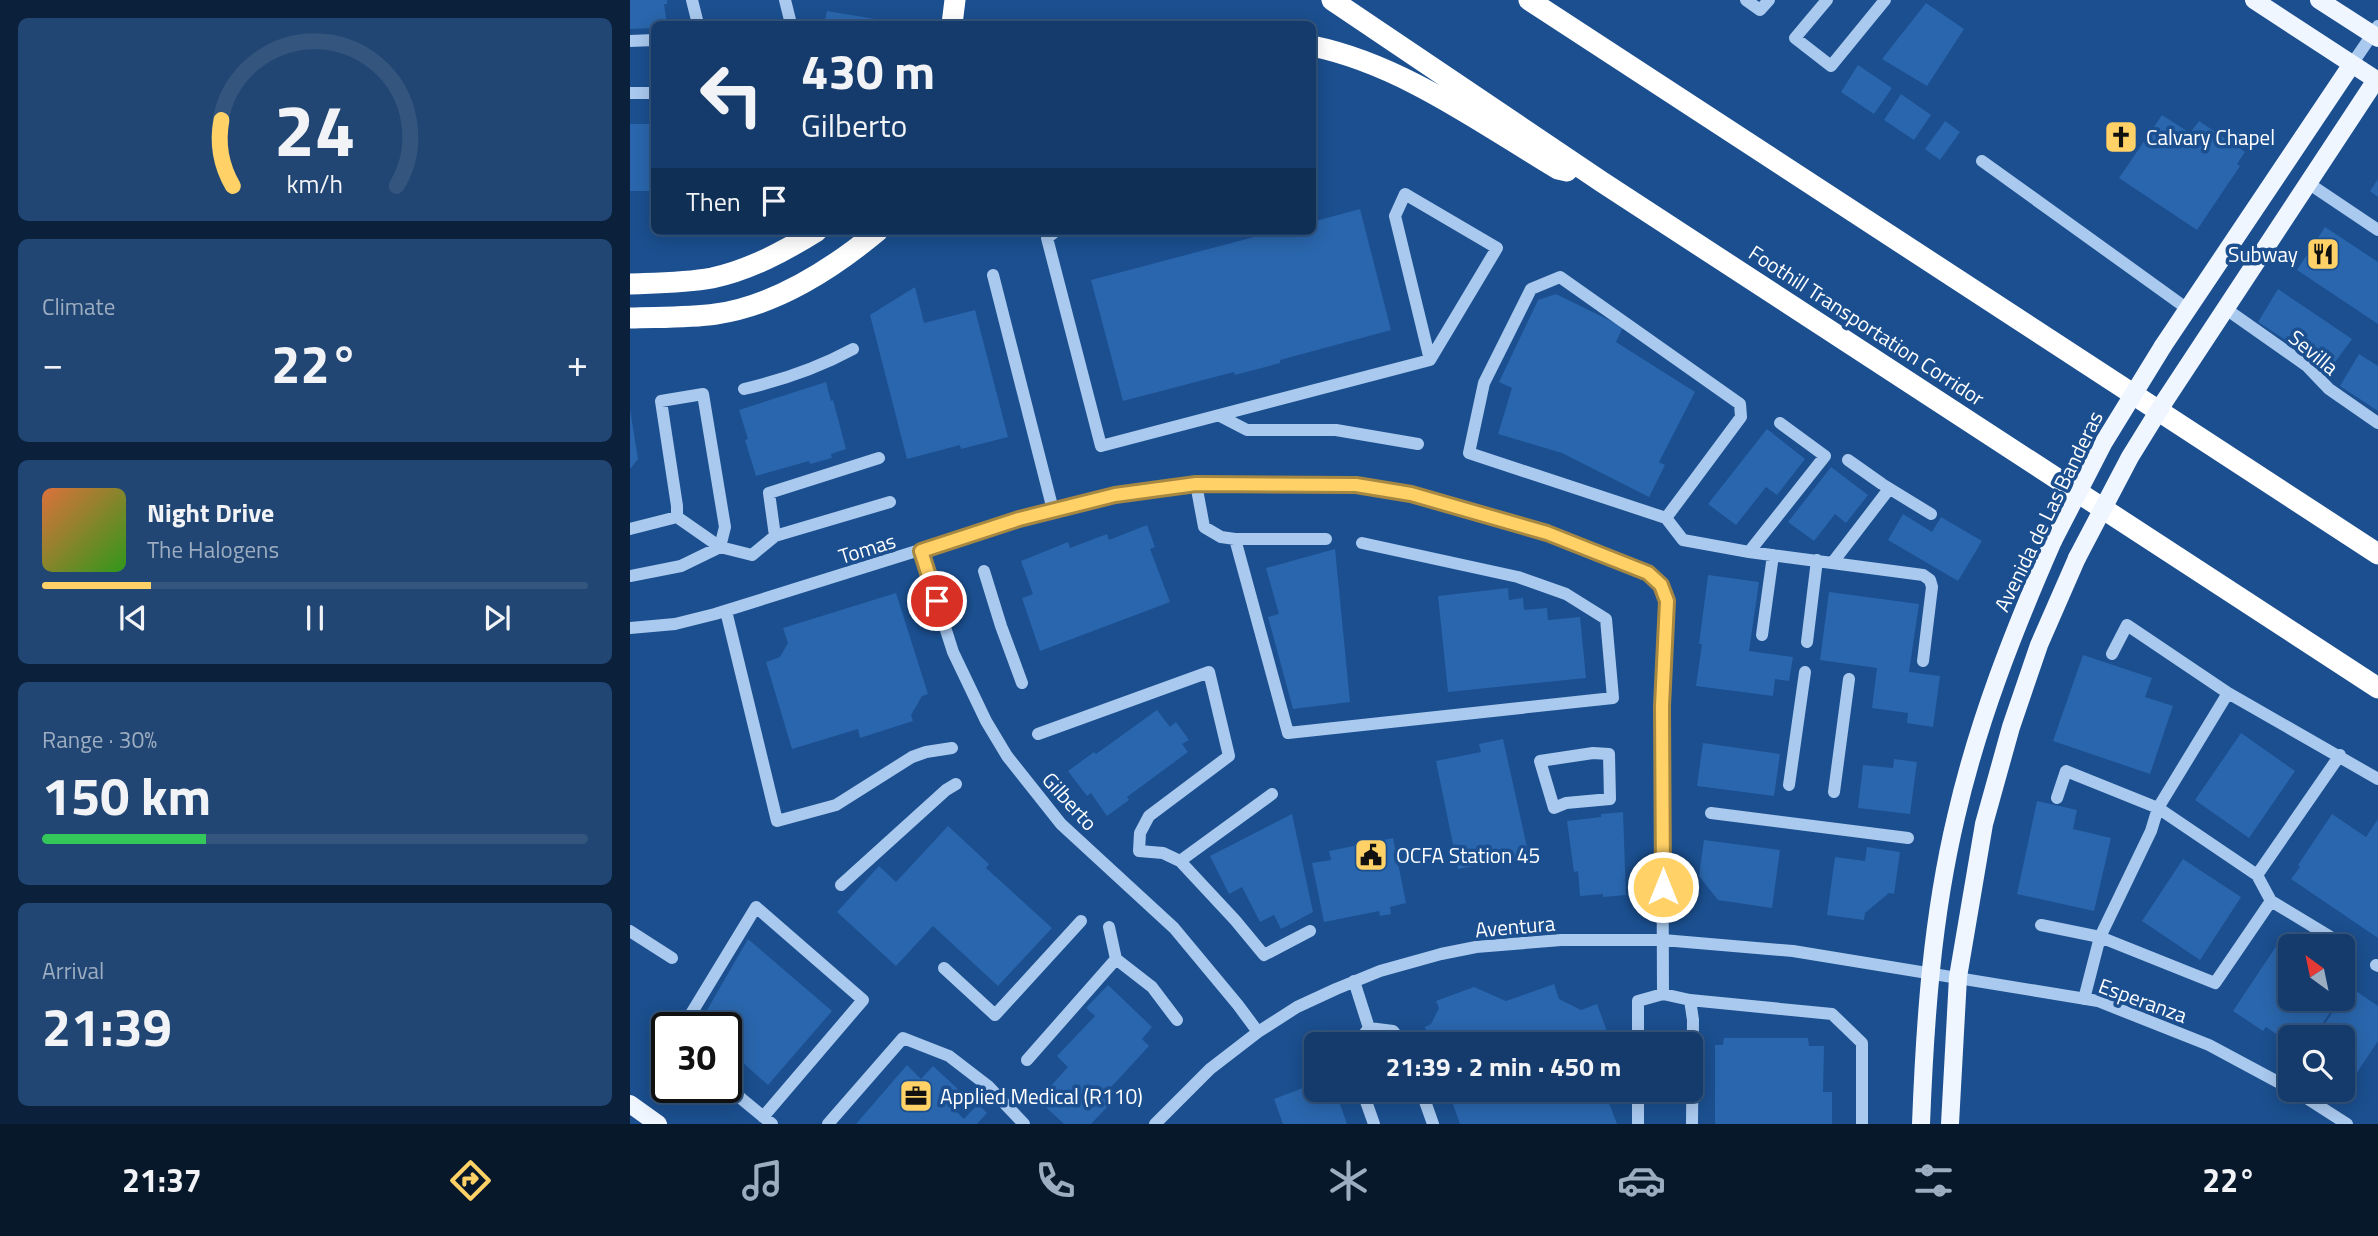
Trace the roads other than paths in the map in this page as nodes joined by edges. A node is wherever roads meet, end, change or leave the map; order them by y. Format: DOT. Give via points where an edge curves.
graph roads {
  1 [pos="692,0"];
  2 [pos="785,0"];
  3 [pos="955,0"];
  4 [pos="1332,0"];
  5 [pos="1530,0"];
  6 [pos="1547,0"];
  7 [pos="1746,0"];
  8 [pos="1827,0"];
  9 [pos="1885,0"];
  10 [pos="2254,0"];
  11 [pos="2319,0"];
  12 [pos="1765,5"];
  13 [pos="697,21"];
  14 [pos="790,21"];
  15 [pos="952,21"];
  16 [pos="1575,31"];
  17 [pos="2376,33"];
  18 [pos="651,40"];
  19 [pos="630,41"];
  20 [pos="1316,47"];
  21 [pos="2352,64"];
  22 [pos="2377,80"];
  23 [pos="630,93"];
  24 [pos="651,93"];
  25 [pos="1982,161"];
  26 [pos="1602,181"];
  27 [pos="2308,183"];
  28 [pos="2378,230"];
  29 [pos="811,235"];
  30 [pos="873,235"];
  31 [pos="1051,235"];
  32 [pos="993,275"];
  33 [pos="630,284"];
  34 [pos="2225,309"];
  35 [pos="2189,310"];
  36 [pos="630,318"];
  37 [pos="2213,328"];
  38 [pos="853,349"];
  39 [pos="1430,360"];
  40 [pos="744,389"];
  41 [pos="1220,416"];
  42 [pos="1780,423"];
  43 [pos="2378,423"];
  44 [pos="1418,444"];
  45 [pos="879,458"];
  46 [pos="1848,460"];
  47 [pos="1196,484"];
  48 [pos="1889,489"];
  49 [pos="890,502"];
  50 [pos="1053,510"];
  51 [pos="1931,514"];
  52 [pos="677,517"];
  53 [pos="1666,518"];
  54 [pos="630,529"];
  55 [pos="775,536"];
  56 [pos="1235,539"];
  57 [pos="1326,539"];
  58 [pos="1362,543"];
  59 [pos="720,547"];
  60 [pos="921,551"];
  61 [pos="1749,552"];
  62 [pos="2378,554"];
  63 [pos="1773,555"];
  64 [pos="1817,560"];
  65 [pos="1833,562"];
  66 [pos="984,571"];
  67 [pos="630,576"];
  68 [pos="726,611"];
  69 [pos="630,628"];
  70 [pos="1762,635"];
  71 [pos="1807,642"];
  72 [pos="2112,654"];
  73 [pos="1923,661"];
  74 [pos="1805,672"];
  75 [pos="1849,679"];
  76 [pos="1022,683"];
  77 [pos="2378,688"];
  78 [pos="2228,693"];
  79 [pos="1038,734"];
  80 [pos="952,748"];
  81 [pos="2340,755"];
  82 [pos="2378,779"];
  83 [pos="956,784"];
  84 [pos="1790,785"];
  85 [pos="1834,792"];
  86 [pos="1272,794"];
  87 [pos="2057,798"];
  88 [pos="1610,799"];
  89 [pos="2158,808"];
  90 [pos="1711,813"];
  91 [pos="1908,838"];
  92 [pos="1180,861"];
  93 [pos="2257,875"];
  94 [pos="841,885"];
  95 [pos="2271,901"];
  96 [pos="1081,921"];
  97 [pos="2041,925"];
  98 [pos="1110,927"];
  99 [pos="630,931"];
  100 [pos="1310,931"];
  101 [pos="2326,934"];
  102 [pos="2100,937"];
  103 [pos="1663,940"];
  104 [pos="672,958"];
  105 [pos="1116,958"];
  106 [pos="944,968"];
  107 [pos="1929,972"];
  108 [pos="1958,977"];
  109 [pos="1354,981"];
  110 [pos="1663,995"];
  111 [pos="2084,999"];
  112 [pos="1690,1000"];
  113 [pos="692,1012"];
  114 [pos="1177,1020"];
  115 [pos="1369,1028"];
  116 [pos="1258,1032"];
  117 [pos="1366,1032"];
  118 [pos="1394,1032"];
  119 [pos="1638,1032"];
  120 [pos="1027,1060"];
  121 [pos="2278,1082"];
  122 [pos="742,1099"];
  123 [pos="1366,1102"];
  124 [pos="1425,1102"];
  125 [pos="1638,1102"];
  126 [pos="2312,1102"];
  127 [pos="630,1104"];
  128 [pos="768,1120"];
  129 [pos="658,1124"];
  130 [pos="828,1124"];
  131 [pos="1024,1124"];
  132 [pos="1155,1124"];
  133 [pos="1374,1124"];
  134 [pos="1433,1124"];
  135 [pos="1638,1124"];
  136 [pos="1692,1124"];
  137 [pos="1862,1124"];
  138 [pos="1921,1124"];
  139 [pos="1950,1124"];
  140 [pos="2347,1124"];
  1 -- 13 [label="street"];
  2 -- 14 [label="street"];
  3 -- 15 [label="highway"];
  4 -- 26 [label="highway, Foothill Transportation Corridor"];
  5 -- 16 [label="highway"];
  6 -- 16 [label="highway" via="1561,9"];
  7 -- 12 [label="street"];
  8 -- 9 [label="street" via="1795,38 1831,66"];
  10 -- 21 [label="main road"];
  11 -- 17 [label="main road"];
  16 -- 62 [label="highway"];
  17 -- 21 [label="street, Avenida de Las Banderas"];
  18 -- 19 [label="street"];
  20 -- 26 [label="highway" via="1371,62 1559,169"];
  21 -- 22 [label="main road"];
  21 -- 35 [label="main road, Avenida de Las Banderas"];
  22 -- 27 [label="main road"];
  23 -- 24 [label="street"];
  25 -- 35 [label="street"];
  26 -- 77 [label="highway, Foothill Transportation Corridor"];
  27 -- 28 [label="street"];
  27 -- 34 [label="main road"];
  29 -- 33 [label="highway" via="785,251 714,277"];
  30 -- 36 [label="highway" via="793,289 754,304 717,313"];
  31 -- 41 [label="street" via="1047,238 1101,446"];
  32 -- 50 [label="street"];
  34 -- 37 [label="main road"];
  34 -- 43 [label="street, Sevilla"];
  35 -- 37 [label="main road"];
  35 -- 107 [label="main road, Avenida de Las Banderas, bridge" via="2104,442 2012,635 1955,817"];
  37 -- 108 [label="main road, bridge" via="2130,457 2077,558 2039,645 1984,824"];
  38 -- 40 [label="street" via="799,374"];
  39 -- 39 [label="street" via="1395,216 1405,194 1497,248"];
  39 -- 41 [label="street"];
  41 -- 44 [label="street" via="1247,430 1336,430"];
  42 -- 61 [label="street" via="1825,456"];
  45 -- 55 [label="street" via="769,493"];
  46 -- 48 [label="street"];
  47 -- 50 [label="street, Tomas" via="1115,495"];
  47 -- 56 [label="street" via="1204,527"];
  47 -- 103 [label="street, Tomas" via="1334,484 1411,494 1547,533 1655,579 1667,601 1662,706"];
  48 -- 51 [label="street"];
  48 -- 65 [label="street"];
  49 -- 55 [label="street"];
  50 -- 60 [label="street, Tomas"];
  52 -- 54 [label="street"];
  52 -- 59 [label="street"];
  52 -- 59 [label="street" via="661,401 703,394 725,527"];
  53 -- 53 [label="street" via="1469,453 1484,383 1531,289 1560,277 1740,404 1741,417"];
  53 -- 61 [label="street" via="1683,540"];
  55 -- 59 [label="street" via="752,555"];
  56 -- 57 [label="street"];
  56 -- 58 [label="street" via="1288,733 1612,698 1606,619 1566,594 1518,578"];
  59 -- 67 [label="street" via="681,566"];
  60 -- 68 [label="street, Tomas"];
  60 -- 116 [label="street, Gilberto" via="953,652 1007,756 1061,824 1174,928"];
  61 -- 63 [label="street"];
  63 -- 64 [label="street"];
  63 -- 70 [label="street"];
  64 -- 65 [label="street"];
  64 -- 71 [label="street"];
  65 -- 73 [label="street" via="1923,575 1930,580"];
  66 -- 76 [label="street"];
  68 -- 69 [label="street, Tomas" via="675,624"];
  68 -- 80 [label="street" via="778,821 836,805 912,757"];
  72 -- 78 [label="street" via="2127,625"];
  74 -- 84 [label="street"];
  75 -- 85 [label="street"];
  78 -- 81 [label="street"];
  78 -- 89 [label="street"];
  79 -- 92 [label="street" via="1209,672 1229,756 1149,816 1140,832 1139,851 1163,853"];
  81 -- 82 [label="street"];
  81 -- 93 [label="street"];
  83 -- 94 [label="street"];
  86 -- 92 [label="street"];
  87 -- 89 [label="street" via="2067,771"];
  88 -- 88 [label="street" via="1609,754 1540,761 1554,808"];
  89 -- 93 [label="street"];
  89 -- 102 [label="street"];
  90 -- 91 [label="street"];
  92 -- 100 [label="street" via="1264,955"];
  93 -- 95 [label="street"];
  95 -- 101 [label="street"];
  95 -- 102 [label="street" via="2215,983"];
  96 -- 106 [label="street" via="995,1015"];
  97 -- 102 [label="street"];
  98 -- 105 [label="street"];
  99 -- 104 [label="street"];
  102 -- 111 [label="street"];
  103 -- 107 [label="street, Aventura" via="1797,951"];
  103 -- 109 [label="street, Aventura" via="1561,940 1476,947"];
  103 -- 110 [label="street, Tomas"];
  105 -- 114 [label="street" via="1152,987"];
  105 -- 120 [label="street"];
  107 -- 108 [label="street, Esperanza"];
  107 -- 138 [label="main road, Avenida de Las Banderas"];
  108 -- 111 [label="street, Esperanza"];
  108 -- 139 [label="main road"];
  109 -- 115 [label="street"];
  109 -- 116 [label="street, Aventura" via="1297,1007"];
  110 -- 112 [label="street"];
  110 -- 119 [label="street" via="1638,1001"];
  111 -- 121 [label="street, Esperanza" via="2209,1045"];
  112 -- 136 [label="street"];
  112 -- 137 [label="street" via="1832,1014 1862,1044"];
  113 -- 128 [label="street" via="757,908 863,1000"];
  115 -- 117 [label="street"];
  115 -- 118 [label="street"];
  116 -- 132 [label="street, Aventura" via="1210,1069"];
  122 -- 128 [label="street"];
  123 -- 133 [label="street"];
  124 -- 134 [label="street"];
  125 -- 135 [label="street"];
  126 -- 140 [label="street, Esperanza"];
  127 -- 129 [label="main road"];
  130 -- 131 [label="street" via="903,1038 949,1056 988,1086"];
}
